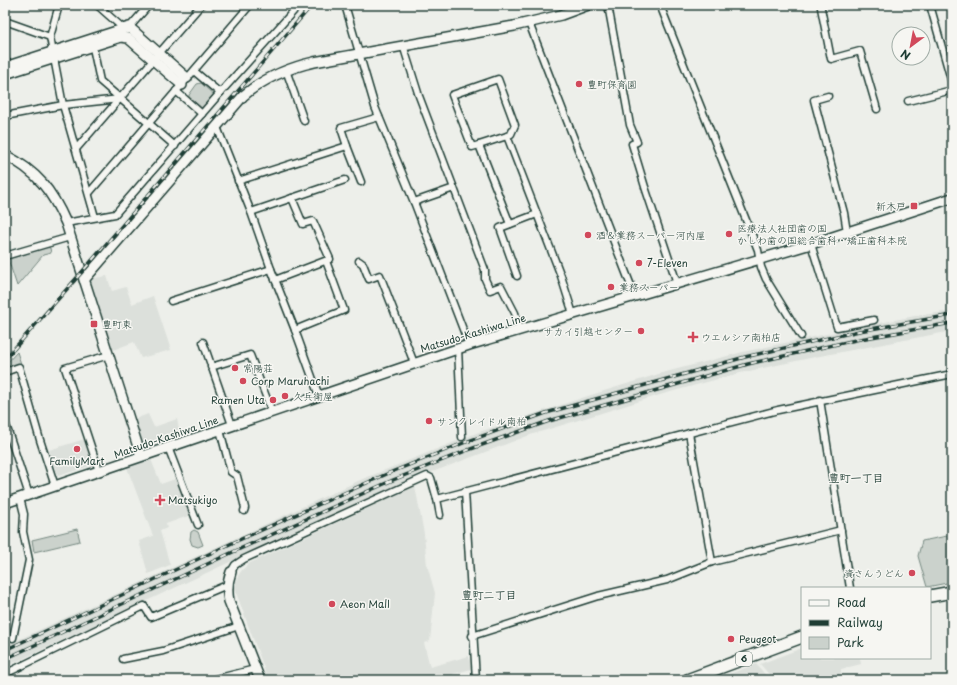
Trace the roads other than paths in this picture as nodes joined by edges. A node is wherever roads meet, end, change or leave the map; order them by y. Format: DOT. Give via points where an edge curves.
graph roads {
  1 [pos="59,5"];
  2 [pos="97,5"];
  3 [pos="149,5"];
  4 [pos="201,5"];
  5 [pos="250,5"];
  6 [pos="299,5"];
  7 [pos="345,5"];
  8 [pos="588,5"];
  9 [pos="608,5"];
  10 [pos="660,5"];
  11 [pos="930,5"];
  12 [pos="821,8"];
  13 [pos="5,20"];
  14 [pos="529,23"];
  15 [pos="125,31"];
  16 [pos="50,37"];
  17 [pos="92,43"];
  18 [pos="403,45"];
  19 [pos="360,54"];
  20 [pos="54,55"];
  21 [pos="156,57"];
  22 [pos="5,67"];
  23 [pos="286,70"];
  24 [pos="194,71"];
  25 [pos="5,74"];
  26 [pos="952,83"];
  27 [pos="182,85"];
  28 [pos="952,90"];
  29 [pos="220,93"];
  30 [pos="828,96"];
  31 [pos="120,99"];
  32 [pos="908,101"];
  33 [pos="63,105"];
  34 [pos="877,109"];
  35 [pos="202,114"];
  36 [pos="5,116"];
  37 [pos="379,117"];
  38 [pos="304,121"];
  39 [pos="148,124"];
  40 [pos="217,126"];
  41 [pos="507,136"];
  42 [pos="479,145"];
  43 [pos="175,146"];
  44 [pos="347,146"];
  45 [pos="76,149"];
  46 [pos="5,155"];
  47 [pos="345,180"];
  48 [pos="238,181"];
  49 [pos="361,182"];
  50 [pos="454,188"];
  51 [pos="89,192"];
  52 [pos="292,198"];
  53 [pos="952,198"];
  54 [pos="414,202"];
  55 [pos="251,212"];
  56 [pos="537,214"];
  57 [pos="95,217"];
  58 [pos="66,223"];
  59 [pos="510,224"];
  60 [pos="847,232"];
  61 [pos="70,237"];
  62 [pos="811,244"];
  63 [pos="5,256"];
  64 [pos="759,259"];
  65 [pos="326,261"];
  66 [pos="359,261"];
  67 [pos="271,270"];
  68 [pos="517,276"];
  69 [pos="84,280"];
  70 [pos="275,280"];
  71 [pos="677,283"];
  72 [pos="635,296"];
  73 [pos="172,301"];
  74 [pos="573,314"];
  75 [pos="874,320"];
  76 [pos="295,330"];
  77 [pos="520,330"];
  78 [pos="801,336"];
  79 [pos="203,342"];
  80 [pos="469,345"];
  81 [pos="458,348"];
  82 [pos="109,355"];
  83 [pos="414,363"];
  84 [pos="211,366"];
  85 [pos="5,372"];
  86 [pos="952,374"];
  87 [pos="319,396"];
  88 [pos="820,400"];
  89 [pos="272,412"];
  90 [pos="5,422"];
  91 [pos="232,425"];
  92 [pos="220,430"];
  93 [pos="689,433"];
  94 [pos="462,437"];
  95 [pos="168,448"];
  96 [pos="141,456"];
  97 [pos="99,471"];
  98 [pos="55,486"];
  99 [pos="465,491"];
  100 [pos="30,494"];
  101 [pos="20,498"];
  102 [pos="437,499"];
  103 [pos="5,503"];
  104 [pos="244,510"];
  105 [pos="440,515"];
  106 [pos="198,525"];
  107 [pos="840,530"];
  108 [pos="712,562"];
  109 [pos="231,572"];
  110 [pos="227,585"];
  111 [pos="850,587"];
  112 [pos="952,592"];
  113 [pos="931,596"];
  114 [pos="239,626"];
  115 [pos="472,636"];
  116 [pos="801,637"];
  117 [pos="13,638"];
  118 [pos="123,659"];
  119 [pos="256,669"];
  120 [pos="5,674"];
  121 [pos="211,680"];
  122 [pos="260,680"];
  123 [pos="476,680"];
  124 [pos="687,680"];
  1 -- 16 [label="street"];
  2 -- 15 [label="street"];
  3 -- 15 [label="street"];
  4 -- 21 [label="street"];
  5 -- 24 [label="street"];
  6 -- 29 [label="street"];
  7 -- 19 [label="street"];
  8 -- 14 [label="street"];
  9 -- 71 [label="street" via="630,125 637,142 632,144"];
  10 -- 64 [label="street" via="758,250"];
  11 -- 26 [label="street"];
  12 -- 34 [label="street" via="831,58 860,51"];
  13 -- 16 [label="street"];
  14 -- 18 [label="street"];
  14 -- 72 [label="street"];
  15 -- 17 [label="street"];
  15 -- 21 [label="street" via="128,38"];
  16 -- 20 [label="street"];
  17 -- 20 [label="street"];
  17 -- 31 [label="street" via="100,81"];
  18 -- 19 [label="street"];
  18 -- 50 [label="street" via="419,96"];
  19 -- 23 [label="street"];
  19 -- 37 [label="street"];
  20 -- 22 [label="street"];
  20 -- 25 [label="street"];
  20 -- 33 [label="street"];
  21 -- 27 [label="street"];
  21 -- 31 [label="street"];
  23 -- 38 [label="street"];
  23 -- 40 [label="street" via="250,90"];
  24 -- 27 [label="street"];
  24 -- 29 [label="street"];
  27 -- 35 [label="street"];
  27 -- 39 [label="street"];
  28 -- 32 [label="street"];
  29 -- 35 [label="street"];
  30 -- 60 [label="street" via="814,100"];
  31 -- 33 [label="street"];
  31 -- 39 [label="street"];
  31 -- 45 [label="street"];
  33 -- 36 [label="street"];
  33 -- 45 [label="street"];
  35 -- 43 [label="street"];
  37 -- 44 [label="street" via="340,128"];
  37 -- 54 [label="street"];
  39 -- 43 [label="street"];
  39 -- 51 [label="street"];
  40 -- 48 [label="street"];
  40 -- 69 [label="street"];
  41 -- 42 [label="street"];
  41 -- 42 [label="street" via="511,134 515,124 498,79 452,95 472,147"];
  41 -- 56 [label="street"];
  42 -- 59 [label="street"];
  43 -- 57 [label="street" via="114,214"];
  44 -- 48 [label="street"];
  44 -- 49 [label="street"];
  45 -- 51 [label="street"];
  46 -- 58 [label="street" via="26,167 44,184"];
  47 -- 52 [label="street"];
  48 -- 55 [label="street"];
  50 -- 54 [label="street"];
  50 -- 77 [label="street" via="485,270 485,280 490,290 501,286 515,313"];
  51 -- 57 [label="street"];
  52 -- 55 [label="street"];
  52 -- 65 [label="street" via="303,224 313,221 330,259"];
  53 -- 60 [label="street, Matsudo-Kashiwa Line"];
  54 -- 80 [label="street"];
  55 -- 67 [label="street"];
  56 -- 59 [label="street"];
  56 -- 74 [label="street"];
  57 -- 58 [label="street"];
  58 -- 61 [label="street"];
  59 -- 68 [label="street" via="500,228"];
  60 -- 62 [label="street, Matsudo-Kashiwa Line"];
  61 -- 63 [label="street"];
  61 -- 69 [label="street"];
  62 -- 64 [label="street, Matsudo-Kashiwa Line"];
  62 -- 75 [label="street" via="836,327"];
  64 -- 71 [label="street, Matsudo-Kashiwa Line"];
  64 -- 78 [label="street" via="766,279"];
  65 -- 70 [label="street"];
  65 -- 76 [label="street" via="344,310"];
  66 -- 83 [label="street" via="363,264 369,279 380,275"];
  67 -- 70 [label="street"];
  67 -- 73 [label="street"];
  69 -- 82 [label="street"];
  70 -- 76 [label="street"];
  71 -- 72 [label="street, Matsudo-Kashiwa Line"];
  72 -- 74 [label="street, Matsudo-Kashiwa Line"];
  74 -- 77 [label="street, Matsudo-Kashiwa Line"];
  76 -- 87 [label="street"];
  77 -- 80 [label="street, Matsudo-Kashiwa Line"];
  79 -- 84 [label="street"];
  80 -- 81 [label="street, Matsudo-Kashiwa Line"];
  81 -- 83 [label="street, Matsudo-Kashiwa Line"];
  81 -- 94 [label="street"];
  82 -- 96 [label="street"];
  82 -- 97 [label="street" via="64,368"];
  83 -- 87 [label="street, Matsudo-Kashiwa Line"];
  84 -- 89 [label="street" via="250,355"];
  84 -- 91 [label="street"];
  85 -- 98 [label="street" via="19,368"];
  86 -- 88 [label="street"];
  87 -- 89 [label="street, Matsudo-Kashiwa Line"];
  88 -- 93 [label="street"];
  88 -- 107 [label="street"];
  89 -- 91 [label="street, Matsudo-Kashiwa Line"];
  90 -- 100 [label="street"];
  91 -- 92 [label="street, Matsudo-Kashiwa Line"];
  92 -- 95 [label="street, Matsudo-Kashiwa Line"];
  92 -- 104 [label="street" via="231,472 237,476 246,508"];
  93 -- 99 [label="street"];
  93 -- 108 [label="street"];
  95 -- 96 [label="street, Matsudo-Kashiwa Line"];
  95 -- 106 [label="street"];
  96 -- 97 [label="street, Matsudo-Kashiwa Line"];
  97 -- 98 [label="street, Matsudo-Kashiwa Line"];
  98 -- 100 [label="street, Matsudo-Kashiwa Line"];
  99 -- 102 [label="street"];
  99 -- 115 [label="street"];
  100 -- 101 [label="street, Matsudo-Kashiwa Line"];
  101 -- 103 [label="street, Matsudo-Kashiwa Line"];
  101 -- 117 [label="street" via="29,560"];
  102 -- 105 [label="street"];
  102 -- 109 [label="street" via="431,478 427,476 244,559 235,565"];
  107 -- 108 [label="street"];
  107 -- 111 [label="street"];
  108 -- 115 [label="street" via="667,580 598,596"];
  109 -- 110 [label="street"];
  110 -- 114 [label="street" via="229,601"];
  110 -- 120 [label="street" via="151,617 144,606"];
  112 -- 113 [label="highway"];
  114 -- 118 [label="street" via="163,651"];
  114 -- 119 [label="street"];
  115 -- 123 [label="street"];
  116 -- 124 [label="highway, 6"];
  119 -- 121 [label="street"];
  119 -- 122 [label="street"];
}
